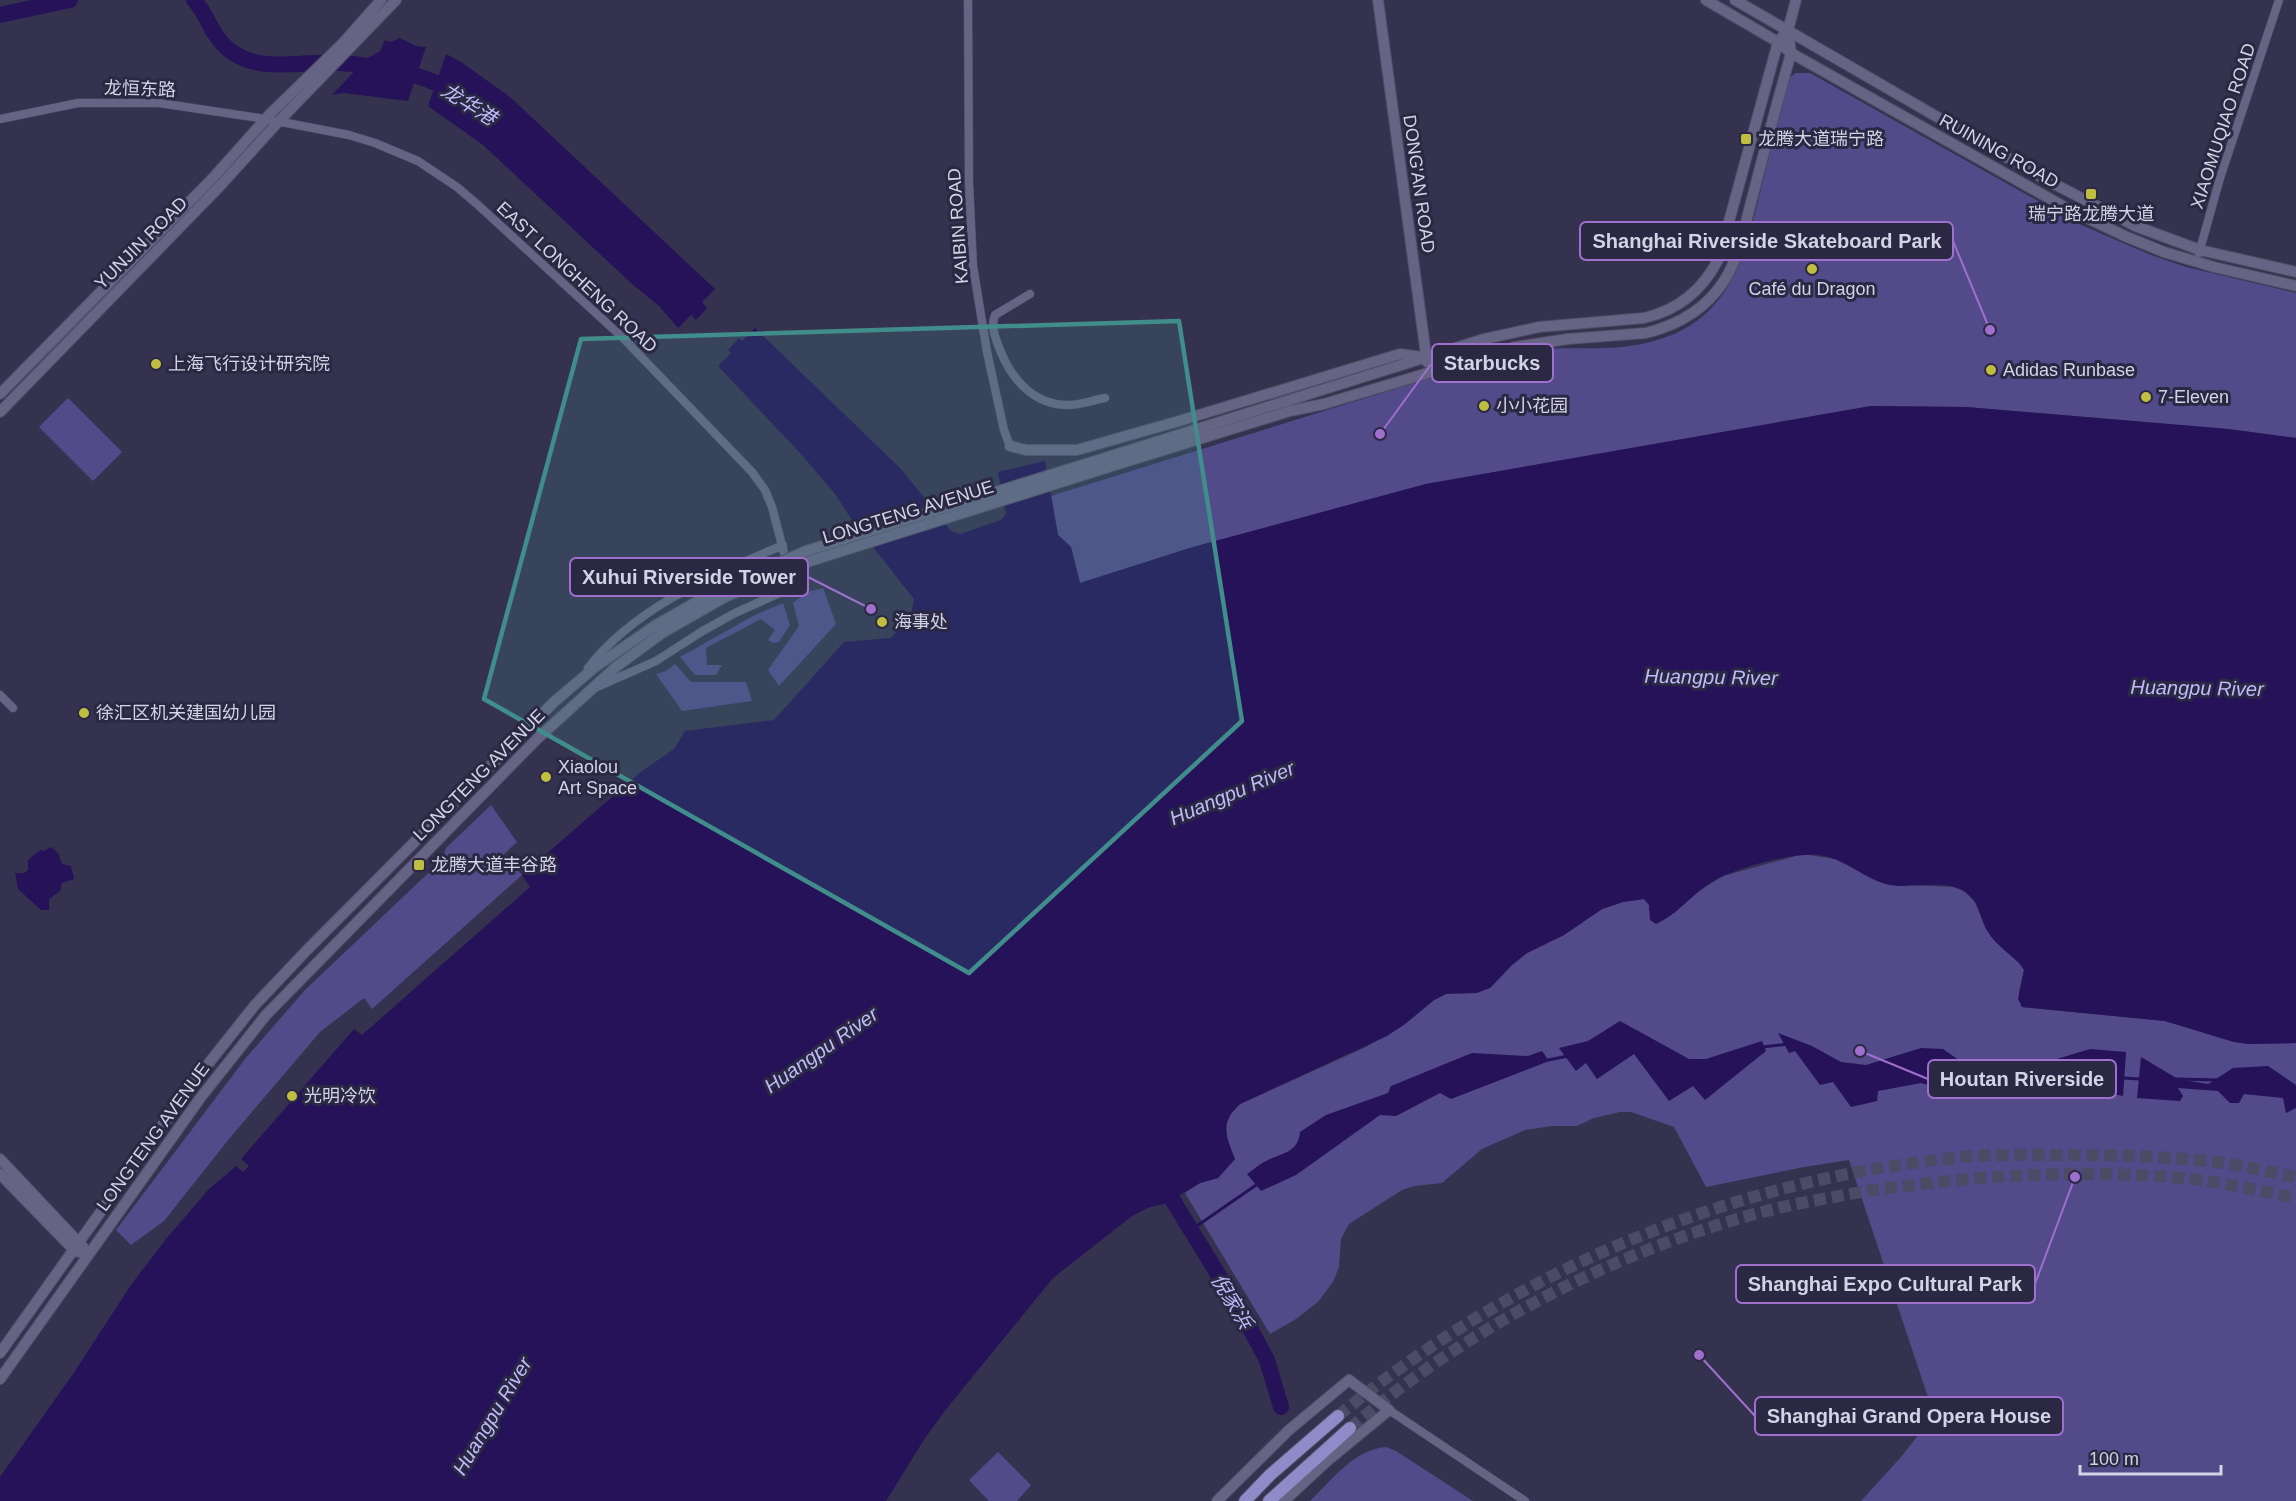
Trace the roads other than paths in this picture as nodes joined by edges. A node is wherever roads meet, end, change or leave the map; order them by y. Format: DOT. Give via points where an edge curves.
graph roads {
  1 [pos="381,0"];
  2 [pos="396,0"];
  3 [pos="968,0"];
  4 [pos="1378,0"];
  5 [pos="1706,0"];
  6 [pos="1735,0"];
  7 [pos="1796,0"];
  8 [pos="2279,0"];
  9 [pos="1788,30"];
  10 [pos="1778,42"];
  11 [pos="1791,53"];
  12 [pos="266,118"];
  13 [pos="0,119"];
  14 [pos="279,121"];
  15 [pos="2200,250"];
  16 [pos="2197,262"];
  17 [pos="2296,272"];
  18 [pos="2296,286"];
  19 [pos="1030,294"];
  20 [pos="1426,357"];
  21 [pos="1429,372"];
  22 [pos="0,394"];
  23 [pos="1105,398"];
  24 [pos="0,412"];
  25 [pos="1258,416"];
  26 [pos="1010,446"];
  27 [pos="783,545"];
  28 [pos="659,629"];
  29 [pos="580,679"];
  30 [pos="590,690"];
  31 [pos="0,695"];
  32 [pos="13,708"];
  33 [pos="0,1159"];
  34 [pos="0,1174"];
  35 [pos="77,1246"];
  36 [pos="88,1255"];
  37 [pos="0,1353"];
  38 [pos="0,1379"];
  39 [pos="1389,1410"];
  40 [pos="1338,1416"];
  41 [pos="1350,1428"];
  42 [pos="1217,1501"];
  43 [pos="1245,1501"];
  44 [pos="1269,1501"];
  45 [pos="1284,1501"];
  46 [pos="1525,1501"];
  1 -- 12 [label="main road, YUNJIN ROAD"];
  2 -- 14 [label="main road, YUNJIN ROAD"];
  3 -- 26 [label="street, KAIBIN ROAD" via="973,266 987,352"];
  4 -- 20 [label="main road, DONG'AN ROAD"];
  5 -- 10 [label="main road, RUINING ROAD"];
  6 -- 9 [label="main road, RUINING ROAD"];
  7 -- 9 [label="main road"];
  8 -- 15 [label="street, XIAOMUQIAO ROAD"];
  9 -- 10 [label="main road, LONGTENG AVENUE"];
  9 -- 11 [label="main road"];
  9 -- 15 [label="main road, RUINING ROAD" via="2041,177 2135,226"];
  10 -- 11 [label="main road, RUINING ROAD"];
  10 -- 20 [label="main road, LONGTENG AVENUE" via="1725,243 1712,273 1693,295 1651,316 1539,327"];
  11 -- 16 [label="main road, RUINING ROAD" via="2070,210 2127,237"];
  11 -- 21 [label="main road, LONGTENG AVENUE" via="1739,248 1724,281 1702,306 1678,322 1646,333 1533,344"];
  12 -- 13 [label="street, 龙恒东路" via="159,103 78,103"];
  12 -- 14 [label="street, 龙恒东路"];
  12 -- 22 [label="main road, YUNJIN ROAD" via="212,179"];
  14 -- 24 [label="main road, YUNJIN ROAD"];
  14 -- 27 [label="street, EAST LONGHENG ROAD" via="375,143 418,161 457,187 623,338 752,472 769,498"];
  15 -- 16 [label="street, XIAOMUQIAO ROAD"];
  15 -- 17 [label="main road, RUINING ROAD"];
  16 -- 18 [label="main road, RUINING ROAD"];
  19 -- 23 [label="street" via="993,320 1001,353 1012,374 1024,390 1046,401 1068,405"];
  20 -- 21 [label="main road, DONG'AN ROAD"];
  20 -- 25 [label="main road, LONGTENG AVENUE"];
  20 -- 26 [label="main road" via="1400,354 1077,450 1026,450"];
  21 -- 25 [label="main road, LONGTENG AVENUE" via="1324,404"];
  25 -- 28 [label="main road, LONGTENG AVENUE, bridge" via="806,551 720,588"];
  27 -- 29 [label="street" via="715,576 649,613 611,643"];
  27 -- 30 [label="street, EAST LONGHENG ROAD" via="793,587 718,622 656,661"];
  28 -- 29 [label="main road, LONGTENG AVENUE"];
  28 -- 30 [label="main road, LONGTENG AVENUE"];
  29 -- 35 [label="main road, LONGTENG AVENUE" via="511,743 255,1005 208,1062"];
  30 -- 36 [label="main road, LONGTENG AVENUE" via="530,745 266,1015 220,1071"];
  31 -- 32 [label="street"];
  33 -- 35 [label="main road"];
  34 -- 35 [label="main road"];
  35 -- 36 [label="main road"];
  35 -- 37 [label="main road, LONGTENG AVENUE"];
  36 -- 38 [label="main road, LONGTENG AVENUE"];
  39 -- 42 [label="main road" via="1349,1380 1289,1430"];
  39 -- 45 [label="main road"];
  39 -- 46 [label="street"];
  40 -- 43 [label="main road"];
  41 -- 44 [label="main road"];
}
